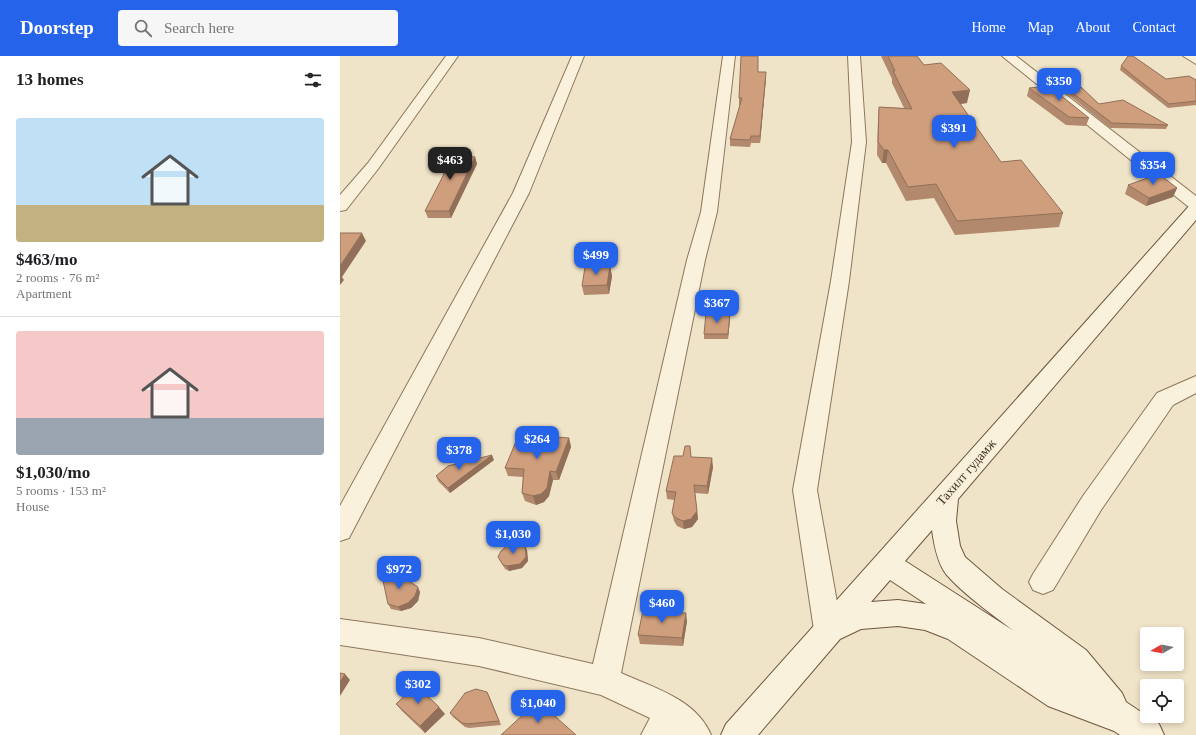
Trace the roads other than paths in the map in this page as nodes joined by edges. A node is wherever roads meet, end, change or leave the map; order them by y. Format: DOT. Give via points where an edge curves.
graph roads {
  1 [pos="452,56"];
  2 [pos="578,56"];
  3 [pos="729,56"];
  4 [pos="854,56"];
  5 [pos="1008,56"];
  6 [pos="1189,56"];
  7 [pos="1196,60"];
  8 [pos="340,206"];
  9 [pos="1194,214"];
  10 [pos="1196,384"];
  11 [pos="946,495"];
  12 [pos="340,530"];
  13 [pos="886,564"];
  14 [pos="1043,582"];
  15 [pos="828,630"];
  16 [pos="340,632"];
  17 [pos="604,681"];
  18 [pos="1121,718"];
  19 [pos="666,724"];
  20 [pos="695,735"];
  21 [pos="736,735"];
  22 [pos="1148,735"];
  1 -- 8 [label="street" via="373,166"];
  2 -- 12 [label="street" via="521,193"];
  3 -- 17 [label="street" via="710,212 696,260"];
  4 -- 15 [label="street" via="860,142 805,490"];
  5 -- 9 [label="street"];
  6 -- 7 [label="street"];
  9 -- 11 [label="street, Тахилт гудамж"];
  10 -- 14 [label="street" via="1165,399 1092,503"];
  11 -- 13 [label="street, Тахилт гудамж"];
  11 -- 18 [label="street" via="943,521 946,546 955,564 992,598 1076,660"];
  13 -- 15 [label="street, Тахилт гудамж"];
  13 -- 18 [label="street"];
  15 -- 18 [label="street" via="858,617 877,614 898,613 926,617 958,630 1058,695"];
  15 -- 21 [label="street, Тахилт гудамж"];
  16 -- 17 [label="street" via="479,652"];
  17 -- 19 [label="street"];
  18 -- 22 [label="street"];
  19 -- 20 [label="street"];
}
